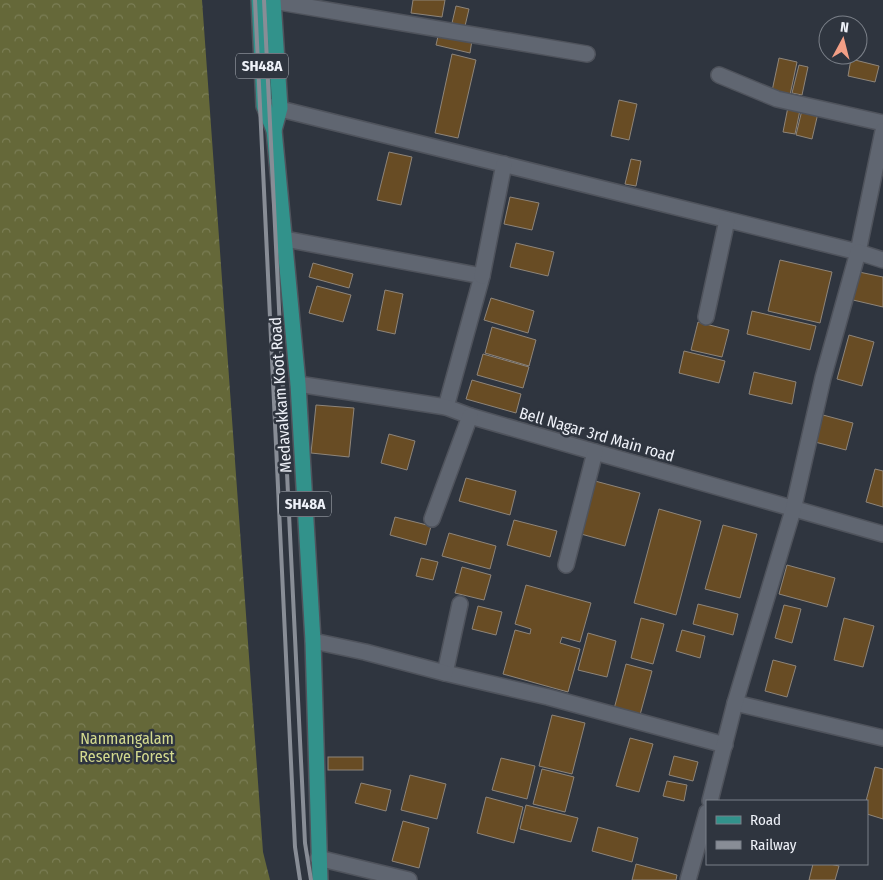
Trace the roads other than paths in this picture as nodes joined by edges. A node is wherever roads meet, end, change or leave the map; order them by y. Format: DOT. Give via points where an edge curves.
graph roads {
  1 [pos="269,0"];
  2 [pos="587,54"];
  3 [pos="719,74"];
  4 [pos="264,106"];
  5 [pos="280,108"];
  6 [pos="883,124"];
  7 [pos="274,130"];
  8 [pos="883,131"];
  9 [pos="504,164"];
  10 [pos="728,220"];
  11 [pos="285,240"];
  12 [pos="858,252"];
  13 [pos="883,260"];
  14 [pos="482,276"];
  15 [pos="706,317"];
  16 [pos="298,384"];
  17 [pos="446,407"];
  18 [pos="470,416"];
  19 [pos="595,452"];
  20 [pos="793,510"];
  21 [pos="432,519"];
  22 [pos="883,534"];
  23 [pos="566,565"];
  24 [pos="460,604"];
  25 [pos="314,641"];
  26 [pos="445,673"];
  27 [pos="736,703"];
  28 [pos="883,738"];
  29 [pos="725,745"];
  30 [pos="710,800"];
  31 [pos="706,816"];
  32 [pos="318,858"];
  33 [pos="320,880"];
  34 [pos="409,880"];
  35 [pos="688,880"];
  1 -- 2 [label="street"];
  1 -- 4 [label="main road, SH48A"];
  1 -- 5 [label="main road, Medavakkam Koot Road / SH48A"];
  3 -- 6 [label="street" via="776,99"];
  4 -- 5 [label="street"];
  4 -- 7 [label="main road, SH48A"];
  5 -- 7 [label="main road, Medavakkam Koot Road / SH48A"];
  5 -- 9 [label="street"];
  7 -- 11 [label="main road, Medavakkam Koot Road / SH48A"];
  8 -- 12 [label="street"];
  9 -- 10 [label="street"];
  9 -- 14 [label="street"];
  10 -- 12 [label="street"];
  10 -- 15 [label="street"];
  11 -- 14 [label="street"];
  11 -- 16 [label="main road, Medavakkam Koot Road / SH48A"];
  12 -- 13 [label="street"];
  12 -- 20 [label="street" via="823,378"];
  14 -- 17 [label="street"];
  16 -- 17 [label="street, Bell Nagar 3rd Main road"];
  16 -- 25 [label="main road, Medavakkam Koot Road / SH48A"];
  17 -- 18 [label="street, Bell Nagar 3rd Main road"];
  18 -- 19 [label="street, Bell Nagar 3rd Main road"];
  18 -- 21 [label="street"];
  19 -- 20 [label="street, Bell Nagar 3rd Main road"];
  19 -- 23 [label="street"];
  20 -- 22 [label="street, Bell Nagar 3rd Main road"];
  20 -- 27 [label="street"];
  24 -- 26 [label="street"];
  25 -- 26 [label="street"];
  25 -- 32 [label="main road, Medavakkam Koot Road / SH48A"];
  26 -- 29 [label="street"];
  27 -- 28 [label="street"];
  27 -- 29 [label="street"];
  29 -- 30 [label="street"];
  31 -- 35 [label="street"];
  32 -- 33 [label="main road, Medavakkam Koot Road / SH48A"];
  32 -- 34 [label="street"];
}
